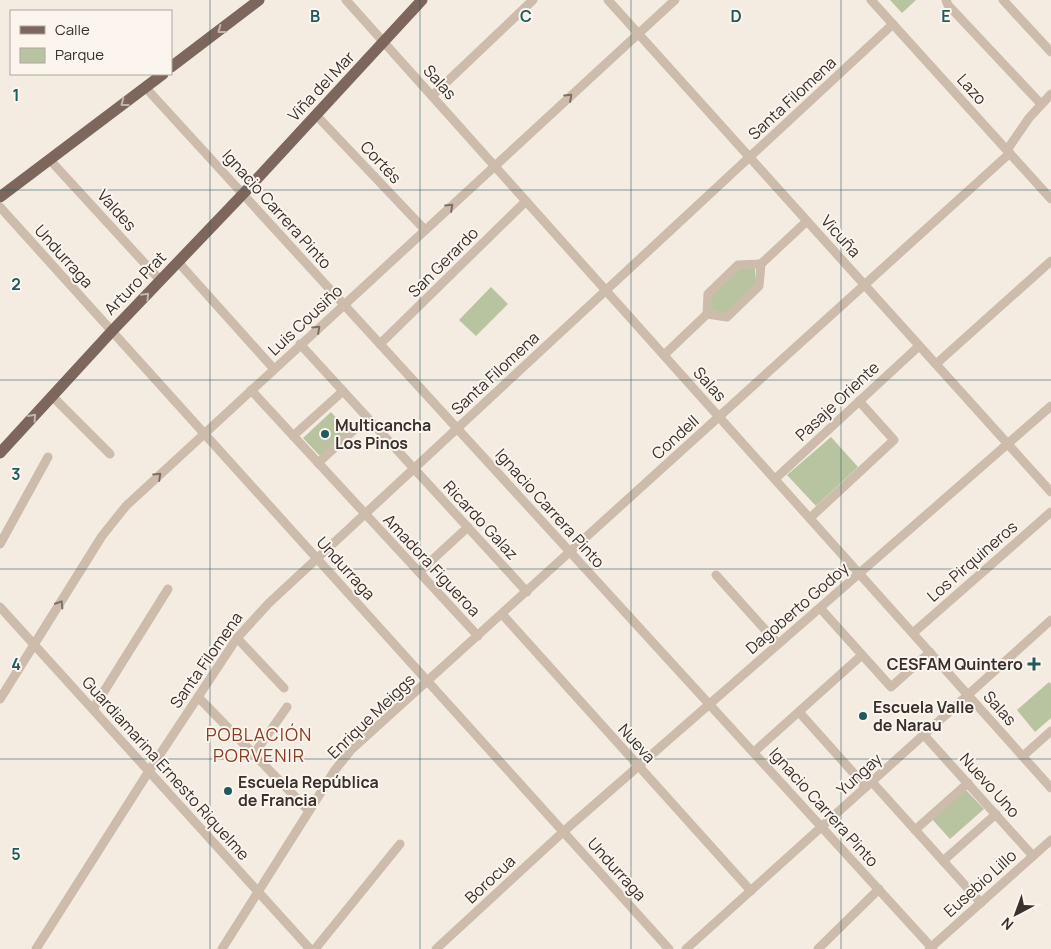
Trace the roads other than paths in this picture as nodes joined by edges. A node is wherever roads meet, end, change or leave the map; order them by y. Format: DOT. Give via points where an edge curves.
graph roads {
  1 [pos="259,0"];
  2 [pos="346,0"];
  3 [pos="422,0"];
  4 [pos="533,0"];
  5 [pos="608,0"];
  6 [pos="675,0"];
  7 [pos="871,0"];
  8 [pos="946,0"];
  9 [pos="1003,0"];
  10 [pos="893,24"];
  11 [pos="639,34"];
  12 [pos="384,42"];
  13 [pos="1051,52"];
  14 [pos="172,66"];
  15 [pos="162,75"];
  16 [pos="146,87"];
  17 [pos="1051,94"];
  18 [pos="432,96"];
  19 [pos="1041,104"];
  20 [pos="316,115"];
  21 [pos="1008,152"];
  22 [pos="750,157"];
  23 [pos="50,160"];
  24 [pos="495,166"];
  25 [pos="243,194"];
  26 [pos="0,197"];
  27 [pos="1051,199"];
  28 [pos="526,201"];
  29 [pos="0,206"];
  30 [pos="807,221"];
  31 [pos="425,230"];
  32 [pos="1051,261"];
  33 [pos="178,262"];
  34 [pos="761,264"];
  35 [pos="160,280"];
  36 [pos="865,285"];
  37 [pos="606,290"];
  38 [pos="344,304"];
  39 [pos="707,314"];
  40 [pos="112,331"];
  41 [pos="300,344"];
  42 [pos="380,344"];
  43 [pos="919,346"];
  44 [pos="664,355"];
  45 [pos="936,364"];
  46 [pos="274,369"];
  47 [pos="251,390"];
  48 [pos="343,391"];
  49 [pos="52,396"];
  50 [pos="859,401"];
  51 [pos="1051,406"];
  52 [pos="719,417"];
  53 [pos="368,418"];
  54 [pos="457,428"];
  55 [pos="204,433"];
  56 [pos="294,436"];
  57 [pos="1008,444"];
  58 [pos="0,453"];
  59 [pos="110,454"];
  60 [pos="48,457"];
  61 [pos="318,463"];
  62 [pos="414,469"];
  63 [pos="775,479"];
  64 [pos="1051,492"];
  65 [pos="1051,512"];
  66 [pos="365,514"];
  67 [pos="810,518"];
  68 [pos="468,527"];
  69 [pos="0,544"];
  70 [pos="571,552"];
  71 [pos="317,558"];
  72 [pos="419,572"];
  73 [pos="716,574"];
  74 [pos="859,574"];
  75 [pos="168,589"];
  76 [pos="527,592"];
  77 [pos="0,607"];
  78 [pos="820,608"];
  79 [pos="502,614"];
  80 [pos="1051,620"];
  81 [pos="913,633"];
  82 [pos="478,636"];
  83 [pos="237,638"];
  84 [pos="778,644"];
  85 [pos="34,645"];
  86 [pos="930,652"];
  87 [pos="862,655"];
  88 [pos="428,682"];
  89 [pos="284,688"];
  90 [pos="968,695"];
  91 [pos="198,697"];
  92 [pos="0,699"];
  93 [pos="710,704"];
  94 [pos="287,707"];
  95 [pos="92,709"];
  96 [pos="799,712"];
  97 [pos="1051,731"];
  98 [pos="924,735"];
  99 [pos="754,752"];
  100 [pos="254,754"];
  101 [pos="1023,756"];
  102 [pos="639,766"];
  103 [pos="149,771"];
  104 [pos="968,783"];
  105 [pos="869,784"];
  106 [pos="1051,788"];
  107 [pos="309,811"];
  108 [pos="996,814"];
  109 [pos="822,827"];
  110 [pos="915,830"];
  111 [pos="564,832"];
  112 [pos="1051,840"];
  113 [pos="400,844"];
  114 [pos="1033,856"];
  115 [pos="942,861"];
  116 [pos="879,889"];
  117 [pos="751,891"];
  118 [pos="258,892"];
  119 [pos="981,903"];
  120 [pos="931,948"];
  121 [pos="36,949"];
  122 [pos="222,949"];
  123 [pos="310,949"];
  124 [pos="315,949"];
  125 [pos="436,949"];
  126 [pos="669,949"];
  127 [pos="686,949"];
  128 [pos="818,949"];
  1 -- 14 [label="main road, one-way"];
  2 -- 12 [label="street, Salas"];
  3 -- 12 [label="main road, Viña del Mar"];
  4 -- 18 [label="street"];
  5 -- 11 [label="street, Vicuña"];
  6 -- 11 [label="street, Luis Cousiño"];
  7 -- 10 [label="street, Lazo"];
  8 -- 19 [label="street"];
  9 -- 13 [label="street"];
  10 -- 21 [label="street, Lazo"];
  10 -- 22 [label="street, Santa Filomena"];
  11 -- 22 [label="street, Vicuña"];
  24 -- 11 [label="street, Luis Cousiño, one-way"];
  12 -- 18 [label="street, Salas"];
  12 -- 20 [label="main road, Viña del Mar"];
  15 -- 16 [label="main road"];
  16 -- 23 [label="main road, one-way"];
  16 -- 25 [label="street, Ignacio Carrera Pinto"];
  17 -- 19 [label="street, Condell"];
  18 -- 24 [label="street, Salas"];
  19 -- 21 [label="street, Condell"];
  20 -- 25 [label="main road, Viña del Mar"];
  20 -- 31 [label="street, Cortés"];
  21 -- 27 [label="street, Lazo"];
  21 -- 36 [label="street, Condell"];
  22 -- 30 [label="street, Vicuña"];
  22 -- 37 [label="street, Santa Filomena"];
  23 -- 26 [label="main road"];
  23 -- 35 [label="street, Valdes"];
  24 -- 28 [label="street, Salas"];
  31 -- 24 [label="street, Luis Cousiño, one-way"];
  25 -- 33 [label="main road, Arturo Prat"];
  25 -- 38 [label="street, Ignacio Carrera Pinto"];
  28 -- 37 [label="street, Salas"];
  28 -- 42 [label="street, San Gerardo"];
  29 -- 40 [label="street, Undurraga"];
  30 -- 34 [label="street"];
  30 -- 36 [label="street, Vicuña"];
  31 -- 38 [label="street, Luis Cousiño"];
  32 -- 45 [label="street"];
  33 -- 35 [label="main road, Arturo Prat"];
  33 -- 46 [label="street"];
  34 -- 39 [label="street" via="738,265 708,294"];
  34 -- 39 [label="street" via="759,286 727,317"];
  40 -- 35 [label="main road, Arturo Prat, one-way"];
  36 -- 43 [label="street, Vicuña"];
  36 -- 52 [label="street, Condell"];
  37 -- 44 [label="street, Salas"];
  37 -- 54 [label="street, Santa Filomena"];
  41 -- 38 [label="street, Luis Cousiño, one-way"];
  38 -- 42 [label="street, Ignacio Carrera Pinto"];
  39 -- 44 [label="street"];
  40 -- 49 [label="main road, Arturo Prat"];
  40 -- 55 [label="street, Undurraga"];
  41 -- 46 [label="street, Luis Cousiño"];
  41 -- 48 [label="street, Ricardo Galaz"];
  42 -- 54 [label="street, Ignacio Carrera Pinto"];
  43 -- 45 [label="street, Vicuña"];
  43 -- 50 [label="street, Pasaje Oriente"];
  44 -- 52 [label="street, Salas"];
  45 -- 57 [label="street, Vicuña"];
  46 -- 47 [label="street, Luis Cousiño"];
  47 -- 55 [label="street, Luis Cousiño"];
  47 -- 56 [label="street, Amadora Figueroa"];
  48 -- 53 [label="street, Ricardo Galaz"];
  48 -- 56 [label="street"];
  58 -- 49 [label="main road, Arturo Prat, one-way"];
  49 -- 59 [label="street"];
  50 -- 63 [label="street, Pasaje Oriente"];
  50 -- 67 [label="street" via="894,440"];
  51 -- 57 [label="street, Dagoberto Godoy"];
  52 -- 63 [label="street, Salas"];
  52 -- 70 [label="street, Condell"];
  53 -- 61 [label="street"];
  53 -- 62 [label="street, Ricardo Galaz"];
  54 -- 62 [label="street, Santa Filomena"];
  54 -- 70 [label="street, Ignacio Carrera Pinto"];
  55 -- 71 [label="street, Undurraga"];
  85 -- 55 [label="street, Luis Cousiño, one-way" via="109,526"];
  56 -- 61 [label="street, Amadora Figueroa"];
  57 -- 64 [label="street, Vicuña"];
  57 -- 74 [label="street, Dagoberto Godoy"];
  60 -- 69 [label="street"];
  61 -- 66 [label="street, Amadora Figueroa"];
  62 -- 66 [label="street, Santa Filomena"];
  62 -- 68 [label="street, Ricardo Galaz"];
  63 -- 67 [label="street, Salas"];
  65 -- 81 [label="street, Los Pirquineros"];
  66 -- 71 [label="street, Santa Filomena"];
  66 -- 72 [label="street, Amadora Figueroa"];
  67 -- 74 [label="street, Salas"];
  68 -- 72 [label="street"];
  68 -- 76 [label="street, Ricardo Galaz"];
  70 -- 76 [label="street, Condell"];
  70 -- 93 [label="street, Ignacio Carrera Pinto"];
  71 -- 83 [label="street, Santa Filomena" via="259,612"];
  71 -- 88 [label="street, Undurraga"];
  72 -- 82 [label="street, Amadora Figueroa"];
  73 -- 84 [label="street"];
  74 -- 78 [label="street, Dagoberto Godoy"];
  74 -- 81 [label="street, Salas"];
  75 -- 95 [label="street"];
  76 -- 79 [label="street, Condell"];
  77 -- 85 [label="street, Guardiamarina Ernesto Riquelme"];
  78 -- 84 [label="street, Dagoberto Godoy"];
  78 -- 87 [label="street"];
  79 -- 82 [label="street, Condell"];
  79 -- 102 [label="street, Nueva"];
  80 -- 90 [label="street, Yungay"];
  81 -- 86 [label="street, Salas"];
  82 -- 88 [label="street, Condell"];
  83 -- 89 [label="street"];
  83 -- 91 [label="street, Santa Filomena"];
  84 -- 93 [label="street, Dagoberto Godoy"];
  85 -- 92 [label="street, Luis Cousiño"];
  85 -- 95 [label="street, Guardiamarina Ernesto Riquelme"];
  86 -- 87 [label="street" via="891,687"];
  86 -- 90 [label="street, Salas"];
  87 -- 96 [label="street"];
  88 -- 107 [label="street, Enrique Meiggs" via="351,750"];
  88 -- 111 [label="street, Undurraga"];
  90 -- 98 [label="street, Yungay"];
  90 -- 101 [label="street, Salas"];
  91 -- 100 [label="street"];
  91 -- 103 [label="street, Santa Filomena"];
  93 -- 99 [label="street, Ignacio Carrera Pinto"];
  93 -- 102 [label="street, Dagoberto Godoy"];
  94 -- 100 [label="street"];
  95 -- 103 [label="street, Guardiamarina Ernesto Riquelme"];
  96 -- 99 [label="street"];
  96 -- 105 [label="street"];
  97 -- 101 [label="street"];
  98 -- 104 [label="street, Nuevo Uno"];
  98 -- 105 [label="street, Yungay"];
  99 -- 109 [label="street, Ignacio Carrera Pinto"];
  100 -- 107 [label="street"];
  101 -- 106 [label="street, Salas"];
  102 -- 111 [label="street, Dagoberto Godoy"];
  102 -- 117 [label="street, Nueva"];
  103 -- 118 [label="street, Guardiamarina Ernesto Riquelme"];
  103 -- 121 [label="street, Santa Filomena"];
  104 -- 108 [label="street, Nuevo Uno"];
  104 -- 110 [label="street"];
  105 -- 109 [label="street, Yungay"];
  105 -- 110 [label="street"];
  107 -- 118 [label="street, Enrique Meiggs"];
  108 -- 114 [label="street, Nuevo Uno"];
  108 -- 115 [label="street"];
  109 -- 116 [label="street, Ignacio Carrera Pinto"];
  109 -- 117 [label="street, Yungay"];
  110 -- 115 [label="street"];
  111 -- 125 [label="street, Borocua"];
  111 -- 126 [label="street, Undurraga"];
  112 -- 114 [label="street, Eusebio Lillo"];
  113 -- 124 [label="street"];
  114 -- 119 [label="street, Eusebio Lillo"];
  115 -- 119 [label="street"];
  116 -- 120 [label="street, Ignacio Carrera Pinto"];
  116 -- 128 [label="street"];
  117 -- 127 [label="street, Yungay"];
  118 -- 122 [label="street, Enrique Meiggs"];
  118 -- 123 [label="street, Guardiamarina Ernesto Riquelme"];
  119 -- 120 [label="street, Eusebio Lillo"];
}
